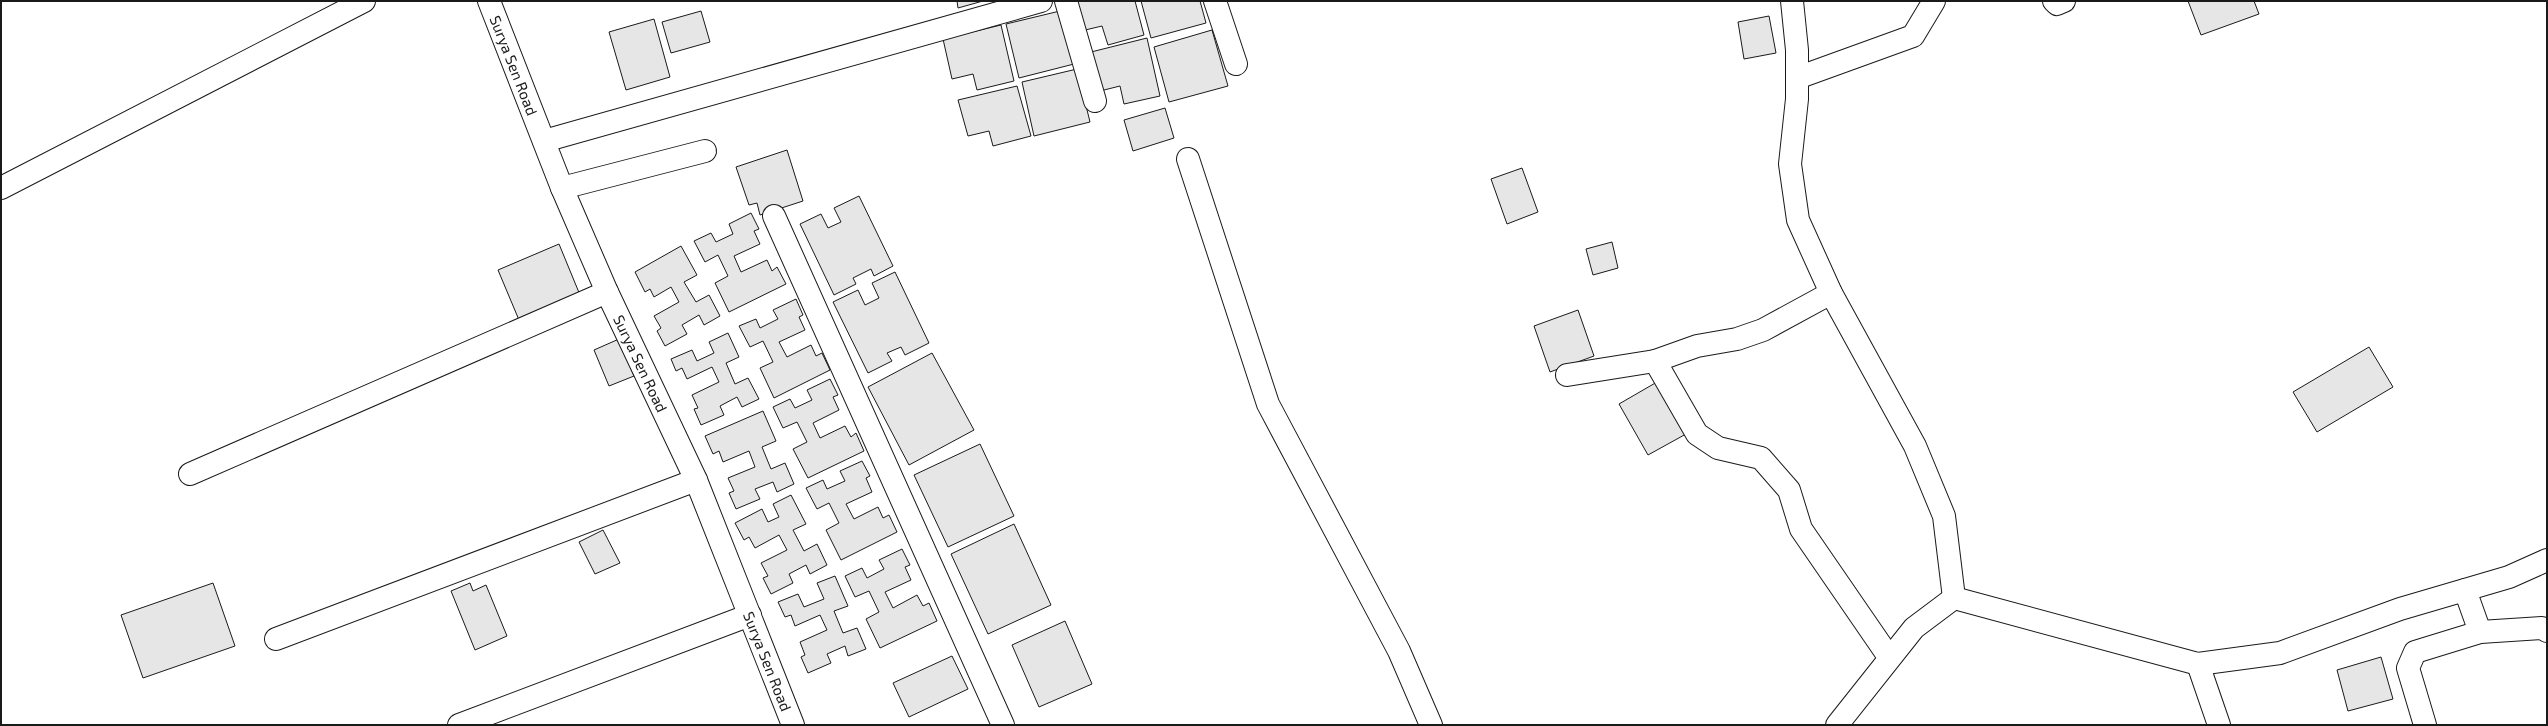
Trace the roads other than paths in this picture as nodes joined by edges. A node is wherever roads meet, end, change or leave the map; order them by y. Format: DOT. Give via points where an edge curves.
graph roads {
  1 [pos="364,1"];
  2 [pos="489,1"];
  3 [pos="1041,1"];
  4 [pos="1066,1"];
  5 [pos="1215,1"];
  6 [pos="1792,1"];
  7 [pos="1934,1"];
  8 [pos="2054,1"];
  9 [pos="2064,1"];
  10 [pos="1236,64"];
  11 [pos="1797,78"];
  12 [pos="1095,101"];
  13 [pos="544,141"];
  14 [pos="705,151"];
  15 [pos="1188,159"];
  16 [pos="1,188"];
  17 [pos="562,188"];
  18 [pos="774,216"];
  19 [pos="607,292"];
  20 [pos="1831,293"];
  21 [pos="1655,361"];
  22 [pos="1566,375"];
  23 [pos="190,474"];
  24 [pos="696,480"];
  25 [pos="2547,560"];
  26 [pos="2465,590"];
  27 [pos="1954,598"];
  28 [pos="750,615"];
  29 [pos="2547,631"];
  30 [pos="2480,632"];
  31 [pos="276,639"];
  32 [pos="1889,657"];
  33 [pos="2198,664"];
  34 [pos="459,725"];
  35 [pos="793,725"];
  36 [pos="1003,725"];
  37 [pos="1431,725"];
  38 [pos="1837,725"];
  39 [pos="2218,725"];
  40 [pos="2425,725"];
  1 -- 16 [label="street"];
  2 -- 13 [label="street, Surya Sen Road"];
  3 -- 13 [label="street"];
  4 -- 12 [label="street"];
  5 -- 10 [label="street"];
  6 -- 11 [label="street"];
  7 -- 11 [label="street" via="1913,36"];
  8 -- 9 [label="street" via="2057,4"];
  11 -- 20 [label="street" via="1798,99 1790,164 1797,213 1819,271"];
  13 -- 17 [label="street, Surya Sen Road"];
  14 -- 17 [label="street"];
  15 -- 37 [label="street" via="1268,404 1399,651"];
  17 -- 19 [label="street, Surya Sen Road"];
  18 -- 36 [label="street"];
  19 -- 23 [label="street"];
  19 -- 24 [label="street, Surya Sen Road"];
  20 -- 21 [label="street" via="1763,330 1737,339 1697,346"];
  20 -- 27 [label="street" via="1915,446 1944,516"];
  21 -- 22 [label="street"];
  21 -- 32 [label="street" via="1697,434 1718,448 1761,458 1789,490 1801,529"];
  24 -- 28 [label="street, Surya Sen Road"];
  24 -- 31 [label="street"];
  25 -- 26 [label="street" via="2509,577"];
  26 -- 30 [label="street"];
  26 -- 33 [label="street" via="2400,609 2280,653"];
  27 -- 32 [label="street" via="1914,628"];
  27 -- 33 [label="street"];
  28 -- 34 [label="street"];
  28 -- 35 [label="street, Surya Sen Road"];
  29 -- 30 [label="street" via="2542,628"];
  30 -- 40 [label="street" via="2415,652 2408,668"];
  32 -- 38 [label="street"];
  33 -- 39 [label="street"];
}
